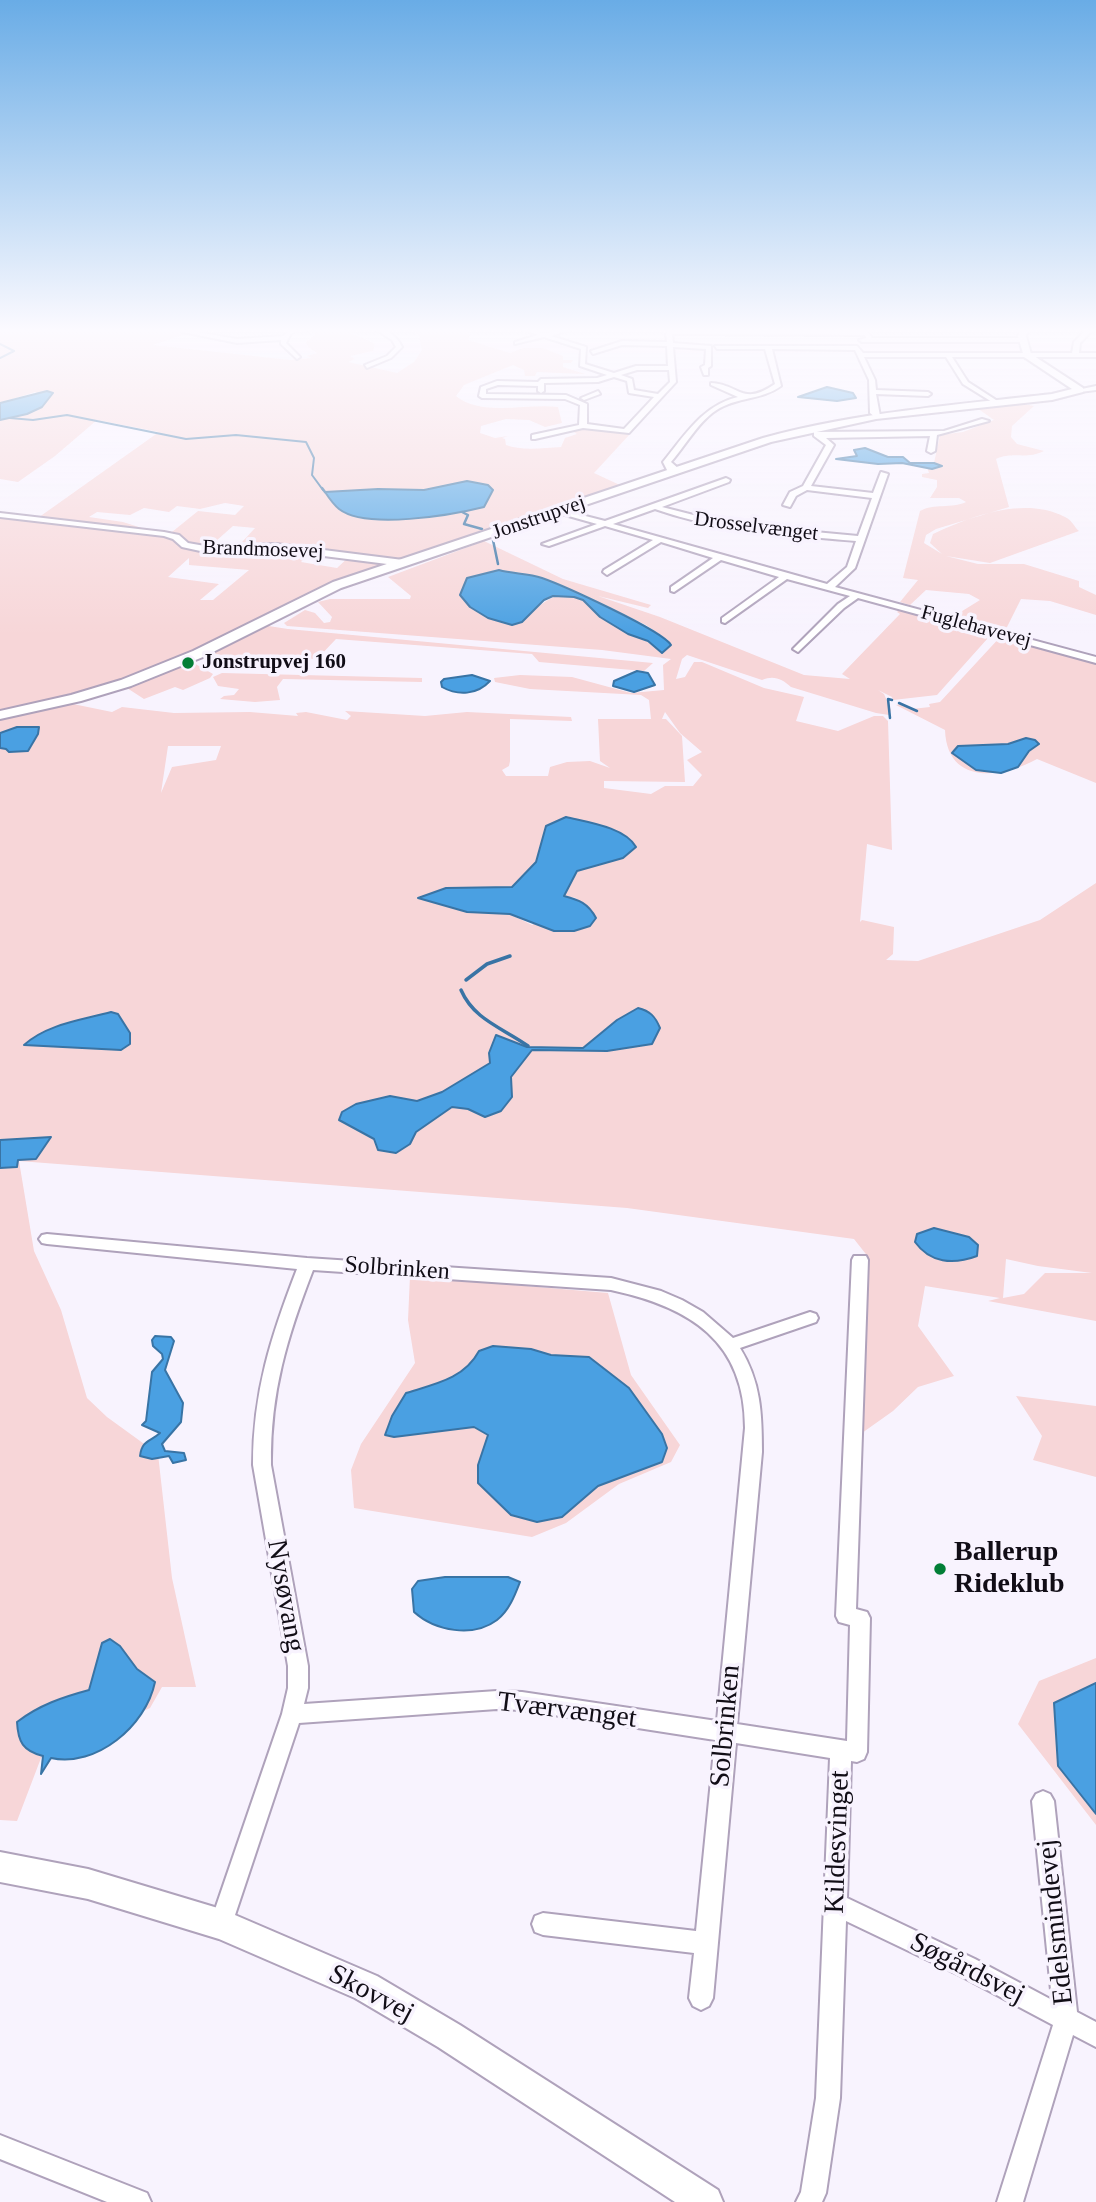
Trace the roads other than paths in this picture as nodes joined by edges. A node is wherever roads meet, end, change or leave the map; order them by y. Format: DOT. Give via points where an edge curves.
graph roads {
  1 [pos="564,431"];
  2 [pos="694,431"];
  3 [pos="802,431"];
  4 [pos="811,431"];
  5 [pos="955,431"];
  6 [pos="934,434"];
  7 [pos="822,436"];
  8 [pos="535,438"];
  9 [pos="931,452"];
  10 [pos="677,471"];
  11 [pos="884,474"];
  12 [pos="726,480"];
  13 [pos="806,488"];
  14 [pos="875,496"];
  15 [pos="787,505"];
  16 [pos="653,506"];
  17 [pos="561,511"];
  18 [pos="0,515"];
  19 [pos="602,524"];
  20 [pos="860,539"];
  21 [pos="659,540"];
  22 [pos="546,544"];
  23 [pos="720,557"];
  24 [pos="403,563"];
  25 [pos="607,572"];
  26 [pos="786,576"];
  27 [pos="829,587"];
  28 [pos="674,589"];
  29 [pos="857,595"];
  30 [pos="725,620"];
  31 [pos="798,649"];
  32 [pos="1096,660"];
  33 [pos="0,715"];
  34 [pos="47,1239"];
  35 [pos="860,1260"];
  36 [pos="307,1264"];
  37 [pos="810,1318"];
  38 [pos="729,1346"];
  39 [pos="292,1714"];
  40 [pos="726,1732"];
  41 [pos="841,1749"];
  42 [pos="1043,1801"];
  43 [pos="0,1867"];
  44 [pos="837,1905"];
  45 [pos="221,1924"];
  46 [pos="543,1924"];
  47 [pos="706,1943"];
  48 [pos="701,1998"];
  49 [pos="1066,2019"];
  50 [pos="1096,2035"];
  51 [pos="0,2147"];
  52 [pos="138,2202"];
  53 [pos="706,2202"];
  54 [pos="809,2202"];
  55 [pos="1010,2202"];
  1 -- 8 [label="street"];
  2 -- 10 [label="street" via="667,462"];
  3 -- 10 [label="street, Jonstrupvej"];
  4 -- 7 [label="street"];
  5 -- 6 [label="street"];
  6 -- 7 [label="street"];
  6 -- 9 [label="street"];
  7 -- 13 [label="street" via="829,449"];
  10 -- 17 [label="street, Jonstrupvej"];
  11 -- 14 [label="street"];
  12 -- 16 [label="street"];
  13 -- 14 [label="street"];
  13 -- 15 [label="street" via="793,494"];
  14 -- 20 [label="street"];
  16 -- 19 [label="street"];
  16 -- 20 [label="street, Drosselvænget" via="708,523"];
  17 -- 19 [label="street, Fuglehavevej"];
  17 -- 24 [label="street, Jonstrupvej"];
  18 -- 24 [label="street, Brandmosevej" via="164,534 205,550 275,547"];
  19 -- 21 [label="street, Fuglehavevej"];
  19 -- 22 [label="street"];
  20 -- 27 [label="street" via="848,573"];
  21 -- 23 [label="street, Fuglehavevej"];
  21 -- 25 [label="street"];
  23 -- 26 [label="street, Fuglehavevej"];
  23 -- 28 [label="street"];
  24 -- 33 [label="street, Jonstrupvej" via="306,598 145,676"];
  26 -- 27 [label="street, Fuglehavevej"];
  26 -- 30 [label="street"];
  27 -- 29 [label="street, Fuglehavevej"];
  29 -- 31 [label="street"];
  29 -- 32 [label="street, Fuglehavevej"];
  34 -- 36 [label="street, Solbrinken"];
  35 -- 41 [label="street, Kildesvinget" via="846,1616 860,1618 857,1752"];
  36 -- 38 [label="street, Solbrinken" via="634,1288 698,1316"];
  36 -- 39 [label="street, Nysøvang" via="268,1373 260,1432 298,1666"];
  37 -- 38 [label="street"];
  38 -- 40 [label="street, Solbrinken" via="749,1384 753,1440"];
  39 -- 40 [label="street, Tværvænget" via="522,1701"];
  39 -- 45 [label="street, Nysøvang"];
  40 -- 41 [label="street, Tværvænget"];
  40 -- 47 [label="street, Solbrinken"];
  41 -- 44 [label="street, Kildesvinget"];
  42 -- 49 [label="street, Edelsmindevej"];
  43 -- 45 [label="street, Skovvej" via="88,1884"];
  44 -- 49 [label="street, Søgårdsvej"];
  44 -- 54 [label="street, Kildesvinget" via="828,2098"];
  45 -- 53 [label="street, Skovvej" via="366,1987"];
  46 -- 47 [label="street"];
  47 -- 48 [label="street, Solbrinken"];
  49 -- 50 [label="street, Søgårdsvej"];
  49 -- 55 [label="street, Edelsmindevej"];
  51 -- 52 [label="street"];
}
